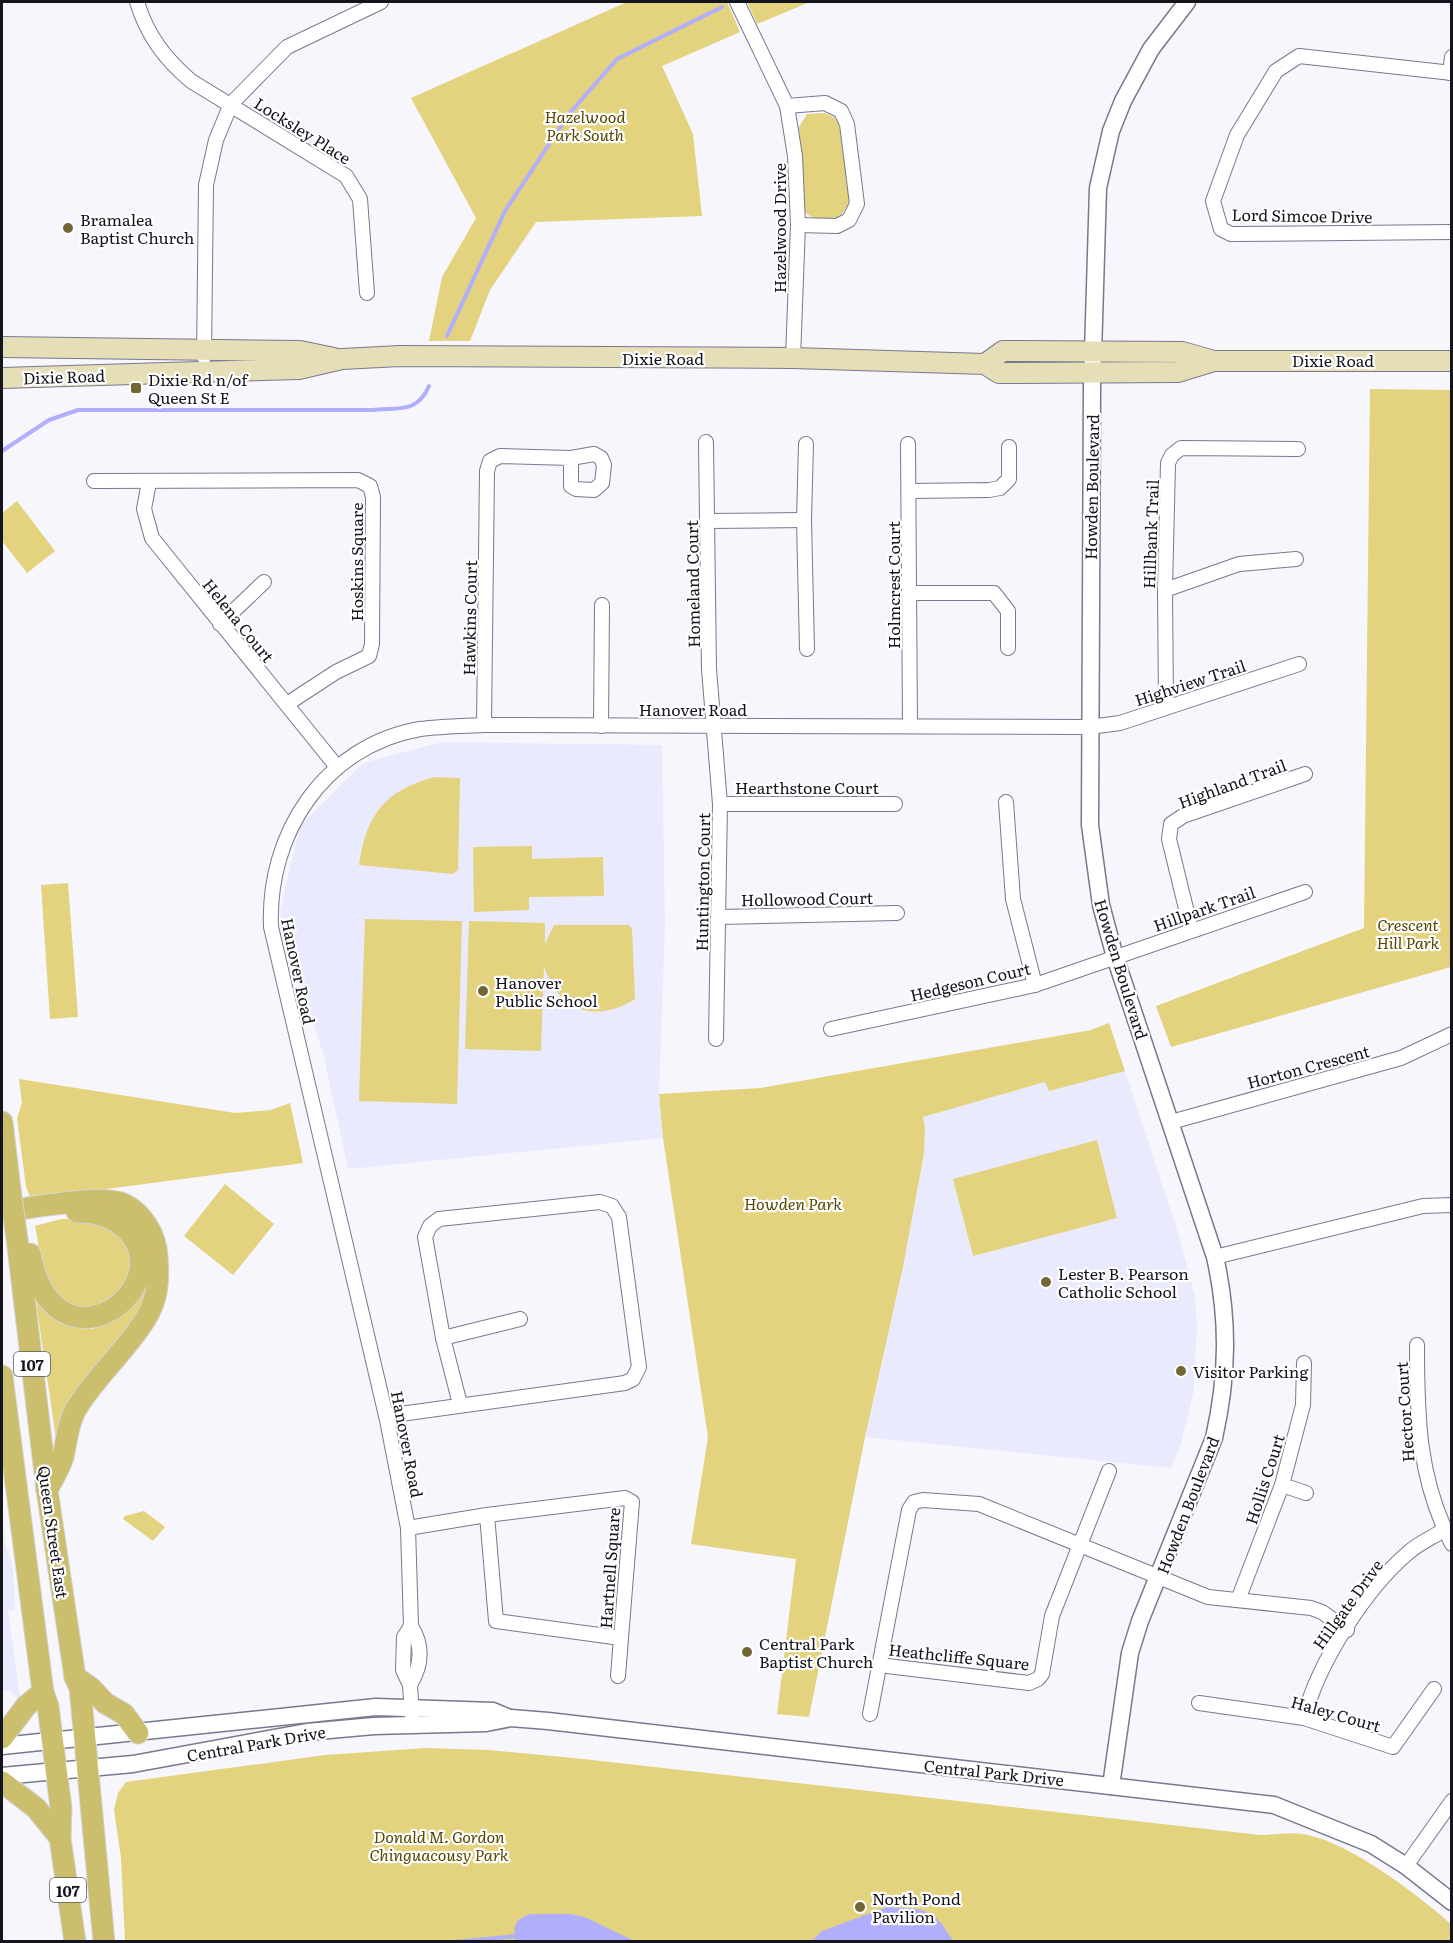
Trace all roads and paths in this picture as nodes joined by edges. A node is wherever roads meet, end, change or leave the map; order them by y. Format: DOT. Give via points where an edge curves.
graph roads {
  1 [pos="137,2"];
  2 [pos="381,2"];
  3 [pos="737,2"];
  4 [pos="1187,2"];
  5 [pos="1452,57"];
  6 [pos="1451,73"];
  7 [pos="231,104"];
  8 [pos="787,106"];
  9 [pos="798,225"];
  10 [pos="1452,232"];
  11 [pos="367,293"];
  12 [pos="2,347"];
  13 [pos="204,350"];
  14 [pos="1093,352"];
  15 [pos="793,358"];
  16 [pos="342,359"];
  17 [pos="1214,361"];
  18 [pos="1452,361"];
  19 [pos="985,364"];
  20 [pos="204,372"];
  21 [pos="1092,373"];
  22 [pos="2,378"];
  23 [pos="706,442"];
  24 [pos="806,444"];
  25 [pos="908,444"];
  26 [pos="1009,447"];
  27 [pos="1298,449"];
  28 [pos="571,458"];
  29 [pos="94,481"];
  30 [pos="149,482"];
  31 [pos="909,491"];
  32 [pos="707,520"];
  33 [pos="804,520"];
  34 [pos="1296,559"];
  35 [pos="264,582"];
  36 [pos="1164,590"];
  37 [pos="909,593"];
  38 [pos="602,605"];
  39 [pos="220,624"];
  40 [pos="1008,648"];
  41 [pos="807,649"];
  42 [pos="1299,664"];
  43 [pos="287,705"];
  44 [pos="1166,706"];
  45 [pos="484,725"];
  46 [pos="910,725"];
  47 [pos="602,726"];
  48 [pos="714,726"];
  49 [pos="1090,726"];
  50 [pos="337,767"];
  51 [pos="1305,774"];
  52 [pos="1006,802"];
  53 [pos="720,804"];
  54 [pos="895,804"];
  55 [pos="1305,891"];
  56 [pos="897,913"];
  57 [pos="719,917"];
  58 [pos="1191,929"];
  59 [pos="1115,957"];
  60 [pos="1035,984"];
  61 [pos="831,1029"];
  62 [pos="1452,1034"];
  63 [pos="716,1038"];
  64 [pos="2,1122"];
  65 [pos="1171,1122"];
  66 [pos="1452,1204"];
  67 [pos="2,1212"];
  68 [pos="2,1221"];
  69 [pos="17,1239"];
  70 [pos="1215,1257"];
  71 [pos="520,1319"];
  72 [pos="443,1338"];
  73 [pos="1417,1345"];
  74 [pos="1304,1363"];
  75 [pos="2,1376"];
  76 [pos="460,1404"];
  77 [pos="386,1416"];
  78 [pos="1109,1471"];
  79 [pos="1282,1485"];
  80 [pos="47,1490"];
  81 [pos="1306,1493"];
  82 [pos="487,1515"];
  83 [pos="408,1528"];
  84 [pos="1444,1530"];
  85 [pos="1452,1544"];
  86 [pos="1078,1545"];
  87 [pos="1158,1579"];
  88 [pos="1238,1600"];
  89 [pos="1347,1630"];
  90 [pos="621,1638"];
  91 [pos="879,1665"];
  92 [pos="618,1676"];
  93 [pos="75,1677"];
  94 [pos="1434,1689"];
  95 [pos="43,1692"];
  96 [pos="1199,1702"];
  97 [pos="870,1714"];
  98 [pos="412,1716"];
  99 [pos="1304,1718"];
  100 [pos="138,1733"];
  101 [pos="2,1738"];
  102 [pos="85,1738"];
  103 [pos="53,1740"];
  104 [pos="2,1746"];
  105 [pos="88,1768"];
  106 [pos="56,1771"];
  107 [pos="2,1776"];
  108 [pos="2,1782"];
  109 [pos="1111,1786"];
  110 [pos="1452,1801"];
  111 [pos="60,1838"];
  112 [pos="1406,1866"];
  113 [pos="1452,1902"];
  114 [pos="75,1941"];
  115 [pos="104,1941"];
  1 -- 7 [label="street" via="144,24 170,62 191,81"];
  2 -- 7 [label="street" via="287,47"];
  3 -- 8 [label="street, Hazelwood Drive"];
  4 -- 14 [label="street, Howden Boulevard" via="1138,71 1111,131 1096,213"];
  5 -- 6 [label="street"];
  6 -- 10 [label="street, Lord Simcoe Drive" via="1299,56 1276,71 1237,135 1213,201 1221,229 1231,234"];
  7 -- 11 [label="street, Locksley Place" via="346,176 356,188"];
  7 -- 13 [label="street" via="216,140 206,185"];
  8 -- 9 [label="street, Hazelwood Drive" via="795,156"];
  8 -- 9 [label="street" via="825,103 841,111 847,124 857,204 849,220 837,226"];
  9 -- 15 [label="street, Hazelwood Drive"];
  12 -- 13 [label="main road, Dixie Road"];
  13 -- 16 [label="main road, Dixie Road" via="300,351"];
  13 -- 20 [label="street"];
  14 -- 17 [label="main road, Dixie Road" via="1182,352"];
  14 -- 19 [label="main road, Dixie Road" via="1002,351"];
  14 -- 21 [label="street, Howden Boulevard"];
  15 -- 16 [label="main road, Dixie Road"];
  15 -- 19 [label="main road, Dixie Road"];
  16 -- 20 [label="main road, Dixie Road" via="299,369"];
  17 -- 18 [label="main road, Dixie Road"];
  17 -- 21 [label="main road, Dixie Road" via="1178,372"];
  19 -- 21 [label="main road, Dixie Road" via="999,373"];
  20 -- 22 [label="main road, Dixie Road"];
  21 -- 49 [label="street, Howden Boulevard"];
  23 -- 32 [label="street, Homeland Court"];
  24 -- 33 [label="street"];
  25 -- 31 [label="street, Holmcrest Court"];
  26 -- 31 [label="street" via="1009,479 1000,488"];
  27 -- 36 [label="street, Hillbank Trail" via="1181,448 1172,455 1168,463"];
  28 -- 45 [label="street, Hawkins Court" via="500,456 490,460"];
  29 -- 30 [label="street"];
  30 -- 39 [label="street, Helena Court" via="144,509 152,538"];
  30 -- 43 [label="street, Hoskins Square" via="357,480 370,486 373,497 369,656 336,672"];
  31 -- 37 [label="street, Holmcrest Court"];
  32 -- 33 [label="street"];
  32 -- 48 [label="street, Homeland Court" via="709,669"];
  33 -- 41 [label="street"];
  34 -- 36 [label="street" via="1239,564"];
  35 -- 39 [label="street"];
  36 -- 44 [label="street, Hillbank Trail"];
  37 -- 40 [label="street" via="994,594 1008,611"];
  37 -- 46 [label="street, Holmcrest Court"];
  38 -- 47 [label="street"];
  39 -- 43 [label="street, Helena Court"];
  42 -- 44 [label="street, Highview Trail"];
  43 -- 50 [label="street, Helena Court"];
  44 -- 49 [label="street, Highview Trail" via="1120,723"];
  45 -- 47 [label="street, Hanover Road"];
  45 -- 50 [label="street, Hanover Road" via="419,730 390,737"];
  46 -- 48 [label="street, Hanover Road"];
  46 -- 49 [label="street, Hanover Road"];
  47 -- 48 [label="street, Hanover Road"];
  48 -- 53 [label="street, Huntington Court"];
  49 -- 59 [label="street, Howden Boulevard" via="1094,862"];
  50 -- 77 [label="street, Hanover Road" via="302,806 287,832 273,880 271,927"];
  51 -- 58 [label="street, Highland Trail" via="1183,816 1171,824 1169,839"];
  52 -- 60 [label="street" via="1013,899"];
  53 -- 54 [label="street, Hearthstone Court"];
  53 -- 57 [label="street, Huntington Court"];
  55 -- 58 [label="street, Hillpark Trail"];
  56 -- 57 [label="street, Hollowood Court"];
  57 -- 63 [label="street, Huntington Court"];
  58 -- 59 [label="street, Hillpark Trail"];
  59 -- 60 [label="street, Hedgeson Court"];
  59 -- 65 [label="street, Howden Boulevard"];
  60 -- 61 [label="street, Hedgeson Court"];
  62 -- 65 [label="street, Horton Crescent" via="1401,1058"];
  64 -- 69 [label="main road, Queen Street East / 107, bridge"];
  65 -- 70 [label="street, Howden Boulevard"];
  66 -- 70 [label="street" via="1424,1206"];
  67 -- 80 [label="main road" via="100,1201 123,1203 142,1218 157,1252 154,1303 135,1335 76,1409 63,1458"];
  68 -- 69 [label="main road" via="87,1211 105,1216 120,1224 134,1239 140,1257 138,1277 127,1297 113,1310 91,1318 71,1315 44,1294 34,1274 30,1249"];
  69 -- 80 [label="main road, Queen Street East / 107"];
  70 -- 87 [label="street, Howden Boulevard" via="1226,1318 1221,1407 1206,1462"];
  71 -- 72 [label="street"];
  72 -- 76 [label="street"];
  72 -- 76 [label="street" via="425,1236 430,1226 439,1219 600,1202 612,1206 619,1217 639,1367 633,1379"];
  73 -- 84 [label="street, Hector Court" via="1420,1449"];
  74 -- 79 [label="street, Hollis Court" via="1303,1405"];
  75 -- 95 [label="main road, Queen Street East / 107"];
  76 -- 77 [label="street"];
  77 -- 83 [label="street, Hanover Road"];
  78 -- 86 [label="street, Heathcliffe Square"];
  79 -- 81 [label="street"];
  79 -- 88 [label="street, Hollis Court"];
  80 -- 93 [label="main road, Queen Street East / 107"];
  82 -- 83 [label="street, Hartnell Square"];
  82 -- 90 [label="street, Hartnell Square" via="496,1621"];
  82 -- 90 [label="street, Hartnell Square" via="625,1498 632,1502"];
  83 -- 98 [label="street, Hanover Road" via="411,1626 419,1640 419,1670 410,1684"];
  84 -- 85 [label="street, Hector Court"];
  84 -- 89 [label="street, Hillgate Drive" via="1411,1550 1389,1570"];
  86 -- 87 [label="street, Heathcliffe Square"];
  86 -- 91 [label="street, Heathcliffe Square" via="1052,1616 1038,1679 1029,1683"];
  86 -- 91 [label="street, Heathcliffe Square" via="979,1504 914,1502 909,1510"];
  87 -- 88 [label="street, Heathcliffe Square" via="1208,1597"];
  87 -- 109 [label="street, Howden Boulevard" via="1130,1653"];
  88 -- 89 [label="street, Heathcliffe Square" via="1311,1608"];
  89 -- 99 [label="street, Hillgate Drive" via="1322,1667"];
  90 -- 92 [label="street, Hartnell Square"];
  91 -- 97 [label="street, Heathcliffe Square"];
  93 -- 100 [label="main road" via="124,1714"];
  93 -- 102 [label="main road, Queen Street East / 107" via="80,1688"];
  94 -- 99 [label="street, Haley Court" via="1393,1747"];
  95 -- 101 [label="main road" via="26,1706"];
  95 -- 103 [label="main road, Queen Street East / 107"];
  96 -- 99 [label="street, Haley Court"];
  98 -- 100 [label="street, Central Park Drive" via="376,1707"];
  98 -- 105 [label="street, Central Park Drive" via="133,1764"];
  98 -- 109 [label="street, Central Park Drive" via="486,1723 511,1718"];
  100 -- 102 [label="street, Central Park Drive"];
  102 -- 103 [label="street, Central Park Drive"];
  102 -- 105 [label="main road, Queen Street East / 107"];
  103 -- 104 [label="street, Central Park Drive"];
  103 -- 106 [label="main road, Queen Street East / 107"];
  105 -- 106 [label="street, Central Park Drive"];
  105 -- 115 [label="main road, Queen Street East / 107"];
  106 -- 107 [label="street, Central Park Drive"];
  106 -- 111 [label="main road, Queen Street East / 107"];
  108 -- 111 [label="main road" via="36,1808"];
  109 -- 112 [label="street, Central Park Drive" via="1274,1805 1371,1844"];
  110 -- 112 [label="street"];
  111 -- 114 [label="main road, Queen Street East / 107"];
  112 -- 113 [label="street, Central Park Drive"];
}
